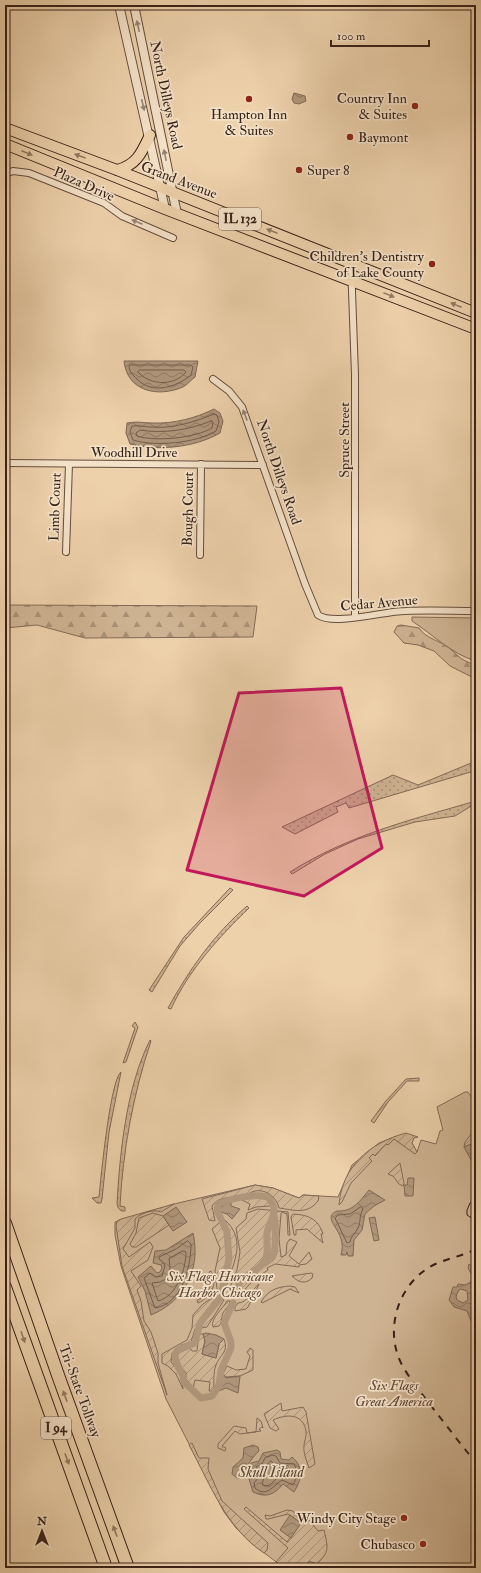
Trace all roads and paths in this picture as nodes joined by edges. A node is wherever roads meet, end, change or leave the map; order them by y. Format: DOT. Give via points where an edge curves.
graph roads {
  1 [pos="119,5"];
  2 [pos="134,5"];
  3 [pos="5,128"];
  4 [pos="150,135"];
  5 [pos="5,144"];
  6 [pos="117,170"];
  7 [pos="5,174"];
  8 [pos="161,189"];
  9 [pos="173,193"];
  10 [pos="165,209"];
  11 [pos="177,214"];
  12 [pos="173,238"];
  13 [pos="351,263"];
  14 [pos="352,280"];
  15 [pos="476,313"];
  16 [pos="476,329"];
  17 [pos="213,379"];
  18 [pos="5,463"];
  19 [pos="69,464"];
  20 [pos="201,464"];
  21 [pos="263,465"];
  22 [pos="66,552"];
  23 [pos="200,555"];
  24 [pos="305,584"];
  25 [pos="476,611"];
  26 [pos="355,617"];
  27 [pos="5,1223"];
  28 [pos="5,1287"];
  29 [pos="106,1568"];
  30 [pos="128,1568"];
  1 -- 4 [label="street, North Dilleys Road, one-way"];
  9 -- 2 [label="street, North Dilleys Road, one-way"];
  6 -- 3 [label="main road, Grand Avenue / IL 132, one-way"];
  4 -- 6 [label="main road" via="138,159"];
  4 -- 8 [label="street, North Dilleys Road"];
  5 -- 10 [label="main road, IL 132, one-way"];
  6 -- 8 [label="main road, Grand Avenue / IL 132"];
  12 -- 7 [label="street, Plaza Drive, one-way" via="122,216 104,203 29,173 13,171"];
  8 -- 9 [label="main road, Grand Avenue / IL 132"];
  8 -- 10 [label="street, North Dilleys Road"];
  9 -- 11 [label="street, North Dilleys Road"];
  13 -- 9 [label="main road, Grand Avenue / IL 132, one-way"];
  10 -- 11 [label="main road, IL 132"];
  11 -- 14 [label="main road, IL 132"];
  13 -- 14 [label="street, Spruce Street"];
  15 -- 13 [label="main road, Grand Avenue / IL 132, one-way"];
  14 -- 16 [label="main road, IL 132, one-way"];
  14 -- 26 [label="street, Spruce Street" via="356,419"];
  21 -- 17 [label="street, North Dilleys Road, one-way" via="242,407 229,391"];
  18 -- 19 [label="street, Woodhill Drive"];
  19 -- 20 [label="street, Woodhill Drive"];
  19 -- 22 [label="street, Limb Court"];
  20 -- 21 [label="street, Woodhill Drive"];
  20 -- 23 [label="street, Bough Court"];
  21 -- 24 [label="street, North Dilleys Road"];
  24 -- 26 [label="street, Cedar Avenue" via="315,610 323,618"];
  25 -- 26 [label="street, Cedar Avenue" via="406,611"];
  30 -- 27 [label="highway, Tri-State Tollway / I 94, one-way"];
  28 -- 29 [label="highway, I 94, one-way"];
}
